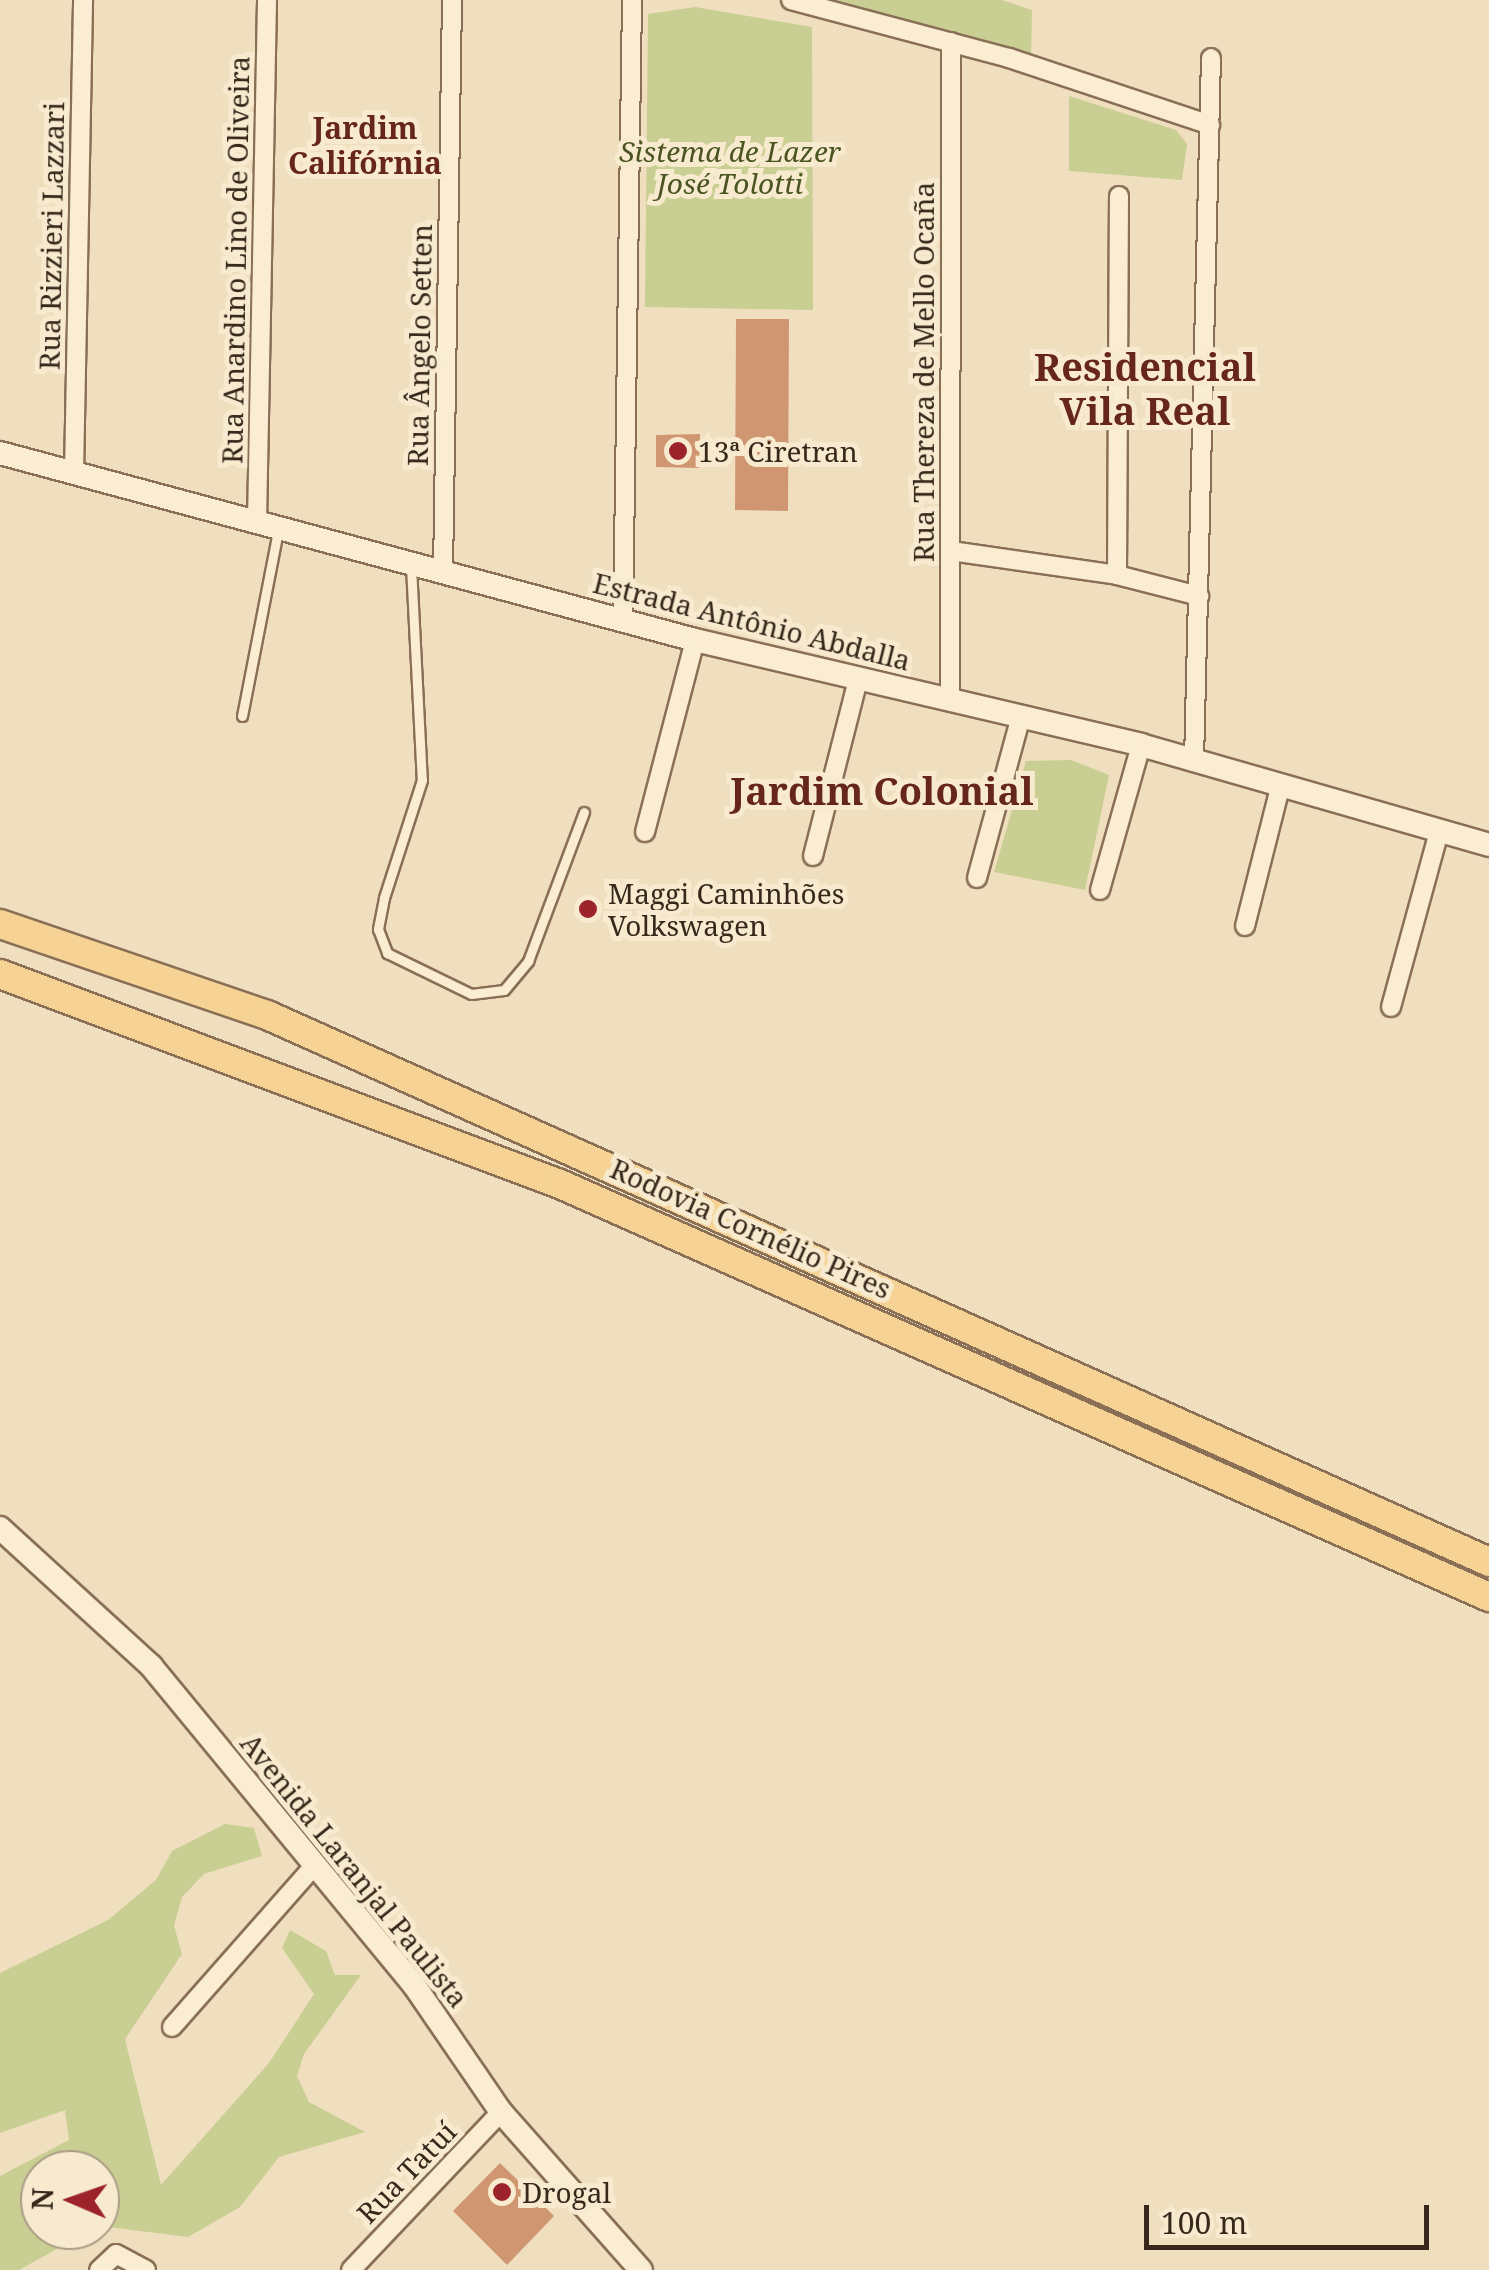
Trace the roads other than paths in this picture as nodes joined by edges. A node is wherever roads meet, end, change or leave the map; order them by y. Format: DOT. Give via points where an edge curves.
graph roads {
  1 [pos="83,0"];
  2 [pos="268,0"];
  3 [pos="452,0"];
  4 [pos="632,0"];
  5 [pos="791,0"];
  6 [pos="950,42"];
  7 [pos="1211,58"];
  8 [pos="1210,125"];
  9 [pos="1120,196"];
  10 [pos="0,453"];
  11 [pos="74,472"];
  12 [pos="268,525"];
  13 [pos="951,551"];
  14 [pos="410,563"];
  15 [pos="443,572"];
  16 [pos="1117,575"];
  17 [pos="1199,596"];
  18 [pos="622,620"];
  19 [pos="695,640"];
  20 [pos="858,680"];
  21 [pos="950,701"];
  22 [pos="242,716"];
  23 [pos="1020,720"];
  24 [pos="1140,745"];
  25 [pos="1194,762"];
  26 [pos="1280,788"];
  27 [pos="584,812"];
  28 [pos="1439,831"];
  29 [pos="645,832"];
  30 [pos="1489,846"];
  31 [pos="812,856"];
  32 [pos="977,878"];
  33 [pos="1100,890"];
  34 [pos="0,924"];
  35 [pos="1245,926"];
  36 [pos="0,974"];
  37 [pos="1391,1007"];
  38 [pos="0,1528"];
  39 [pos="1489,1562"];
  40 [pos="1489,1597"];
  41 [pos="315,1865"];
  42 [pos="172,2028"];
  43 [pos="501,2112"];
  44 [pos="628,2265"];
  45 [pos="99,2270"];
  46 [pos="146,2270"];
  47 [pos="351,2270"];
  1 -- 11 [label="street, Rua Rizzieri Lazzari"];
  2 -- 12 [label="street, Rua Anardino Lino de Oliveira"];
  3 -- 15 [label="street, Rua Ângelo Setten"];
  4 -- 18 [label="street"];
  5 -- 6 [label="street"];
  6 -- 8 [label="street"];
  6 -- 13 [label="street, Rua Thereza de Mello Ocaña"];
  7 -- 8 [label="street"];
  8 -- 17 [label="street"];
  9 -- 16 [label="street"];
  10 -- 11 [label="street, Estrada Antônio Abdalla"];
  11 -- 12 [label="street, Estrada Antônio Abdalla"];
  12 -- 14 [label="street, Estrada Antônio Abdalla"];
  12 -- 22 [label="lane"];
  13 -- 16 [label="street"];
  13 -- 21 [label="street, Rua Thereza de Mello Ocaña"];
  14 -- 15 [label="street, Estrada Antônio Abdalla"];
  14 -- 27 [label="lane" via="422,780 384,898 378,929 387,953 471,994 504,990 528,961"];
  15 -- 18 [label="street, Estrada Antônio Abdalla"];
  16 -- 17 [label="street"];
  17 -- 25 [label="street"];
  18 -- 19 [label="street, Estrada Antônio Abdalla"];
  19 -- 20 [label="street, Estrada Antônio Abdalla"];
  19 -- 29 [label="street"];
  20 -- 21 [label="street, Estrada Antônio Abdalla"];
  20 -- 31 [label="street"];
  21 -- 23 [label="street, Estrada Antônio Abdalla"];
  23 -- 24 [label="street, Estrada Antônio Abdalla"];
  23 -- 32 [label="street"];
  24 -- 25 [label="street, Estrada Antônio Abdalla"];
  24 -- 33 [label="street"];
  25 -- 26 [label="street, Estrada Antônio Abdalla"];
  26 -- 28 [label="street, Estrada Antônio Abdalla"];
  26 -- 35 [label="street"];
  28 -- 30 [label="street, Estrada Antônio Abdalla"];
  28 -- 37 [label="street"];
  34 -- 39 [label="main road, Rodovia Cornélio Pires" via="267,1015"];
  36 -- 40 [label="main road, Rodovia Cornélio Pires" via="560,1184"];
  38 -- 41 [label="street, Avenida Laranjal Paulista" via="151,1666"];
  41 -- 42 [label="street"];
  41 -- 43 [label="street, Avenida Laranjal Paulista" via="414,1985"];
  43 -- 44 [label="street, Avenida Laranjal Paulista"];
  43 -- 47 [label="street, Rua Tatuí"];
  45 -- 46 [label="street" via="116,2254"];
}
